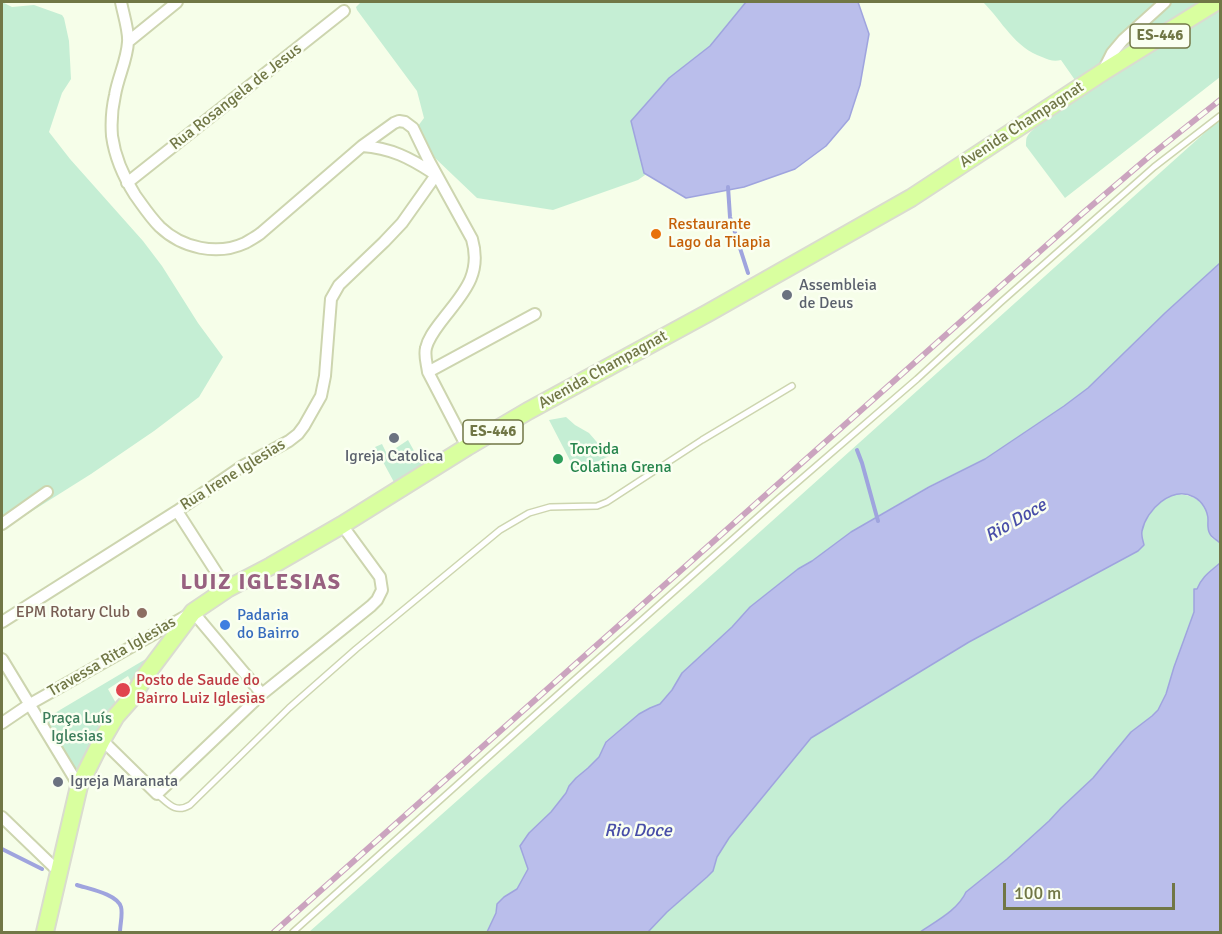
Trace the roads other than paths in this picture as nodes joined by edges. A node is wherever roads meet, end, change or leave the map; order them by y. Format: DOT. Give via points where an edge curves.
graph roads {
  1 [pos="121,2"];
  2 [pos="177,2"];
  3 [pos="1165,2"];
  4 [pos="1216,2"];
  5 [pos="344,11"];
  6 [pos="129,40"];
  7 [pos="1103,72"];
  8 [pos="1221,116"];
  9 [pos="362,146"];
  10 [pos="436,175"];
  11 [pos="128,183"];
  12 [pos="535,314"];
  13 [pos="428,372"];
  14 [pos="792,386"];
  15 [pos="467,447"];
  16 [pos="47,492"];
  17 [pos="177,511"];
  18 [pos="2,524"];
  19 [pos="342,525"];
  20 [pos="227,589"];
  21 [pos="193,612"];
  22 [pos="2,622"];
  23 [pos="2,659"];
  24 [pos="262,694"];
  25 [pos="30,704"];
  26 [pos="2,723"];
  27 [pos="102,740"];
  28 [pos="79,786"];
  29 [pos="157,794"];
  30 [pos="2,818"];
  31 [pos="59,872"];
  32 [pos="45,933"];
  33 [pos="293,933"];
  1 -- 6 [label="street"];
  2 -- 6 [label="street"];
  3 -- 7 [label="street" via="1123,40"];
  4 -- 7 [label="main road, ES-446"];
  5 -- 11 [label="street, Rua Rosangela de Jesus"];
  6 -- 11 [label="street" via="112,122 114,150"];
  7 -- 15 [label="main road, Avenida Champagnat / ES-446" via="911,198"];
  8 -- 33 [label="lane" via="1145,175"];
  9 -- 10 [label="street" via="385,149"];
  9 -- 10 [label="street" via="394,123 408,123"];
  9 -- 11 [label="street" via="261,233 246,243 223,249 189,245 169,233 145,210"];
  10 -- 13 [label="street" via="472,239 475,254 466,289 425,349"];
  10 -- 17 [label="street, Rua Irene Iglesias" via="402,223 334,292 321,396 304,426 289,441 241,467"];
  12 -- 13 [label="street"];
  13 -- 15 [label="street"];
  14 -- 29 [label="lane" via="607,502 597,506 550,507 529,513 500,530 298,700 190,805 178,809"];
  15 -- 19 [label="main road, Avenida Champagnat / ES-446"];
  16 -- 18 [label="street"];
  17 -- 20 [label="street"];
  17 -- 22 [label="street, Rua Irene Iglesias"];
  19 -- 20 [label="main road, Avenida Champagnat / ES-446"];
  19 -- 24 [label="street" via="380,577 382,590 371,606"];
  20 -- 21 [label="main road, Avenida Champagnat / ES-446"];
  21 -- 24 [label="street"];
  21 -- 25 [label="street, Travessa Rita Iglesias"];
  21 -- 27 [label="main road, Avenida Champagnat / ES-446"];
  23 -- 25 [label="street"];
  24 -- 29 [label="street"];
  25 -- 26 [label="street, Travessa Rita Iglesias"];
  25 -- 28 [label="street"];
  27 -- 28 [label="main road, Avenida Champagnat / ES-446"];
  27 -- 29 [label="street"];
  28 -- 31 [label="main road, Avenida Champagnat / ES-446"];
  30 -- 31 [label="street"];
  31 -- 32 [label="main road, Avenida Champagnat / ES-446"];
}
